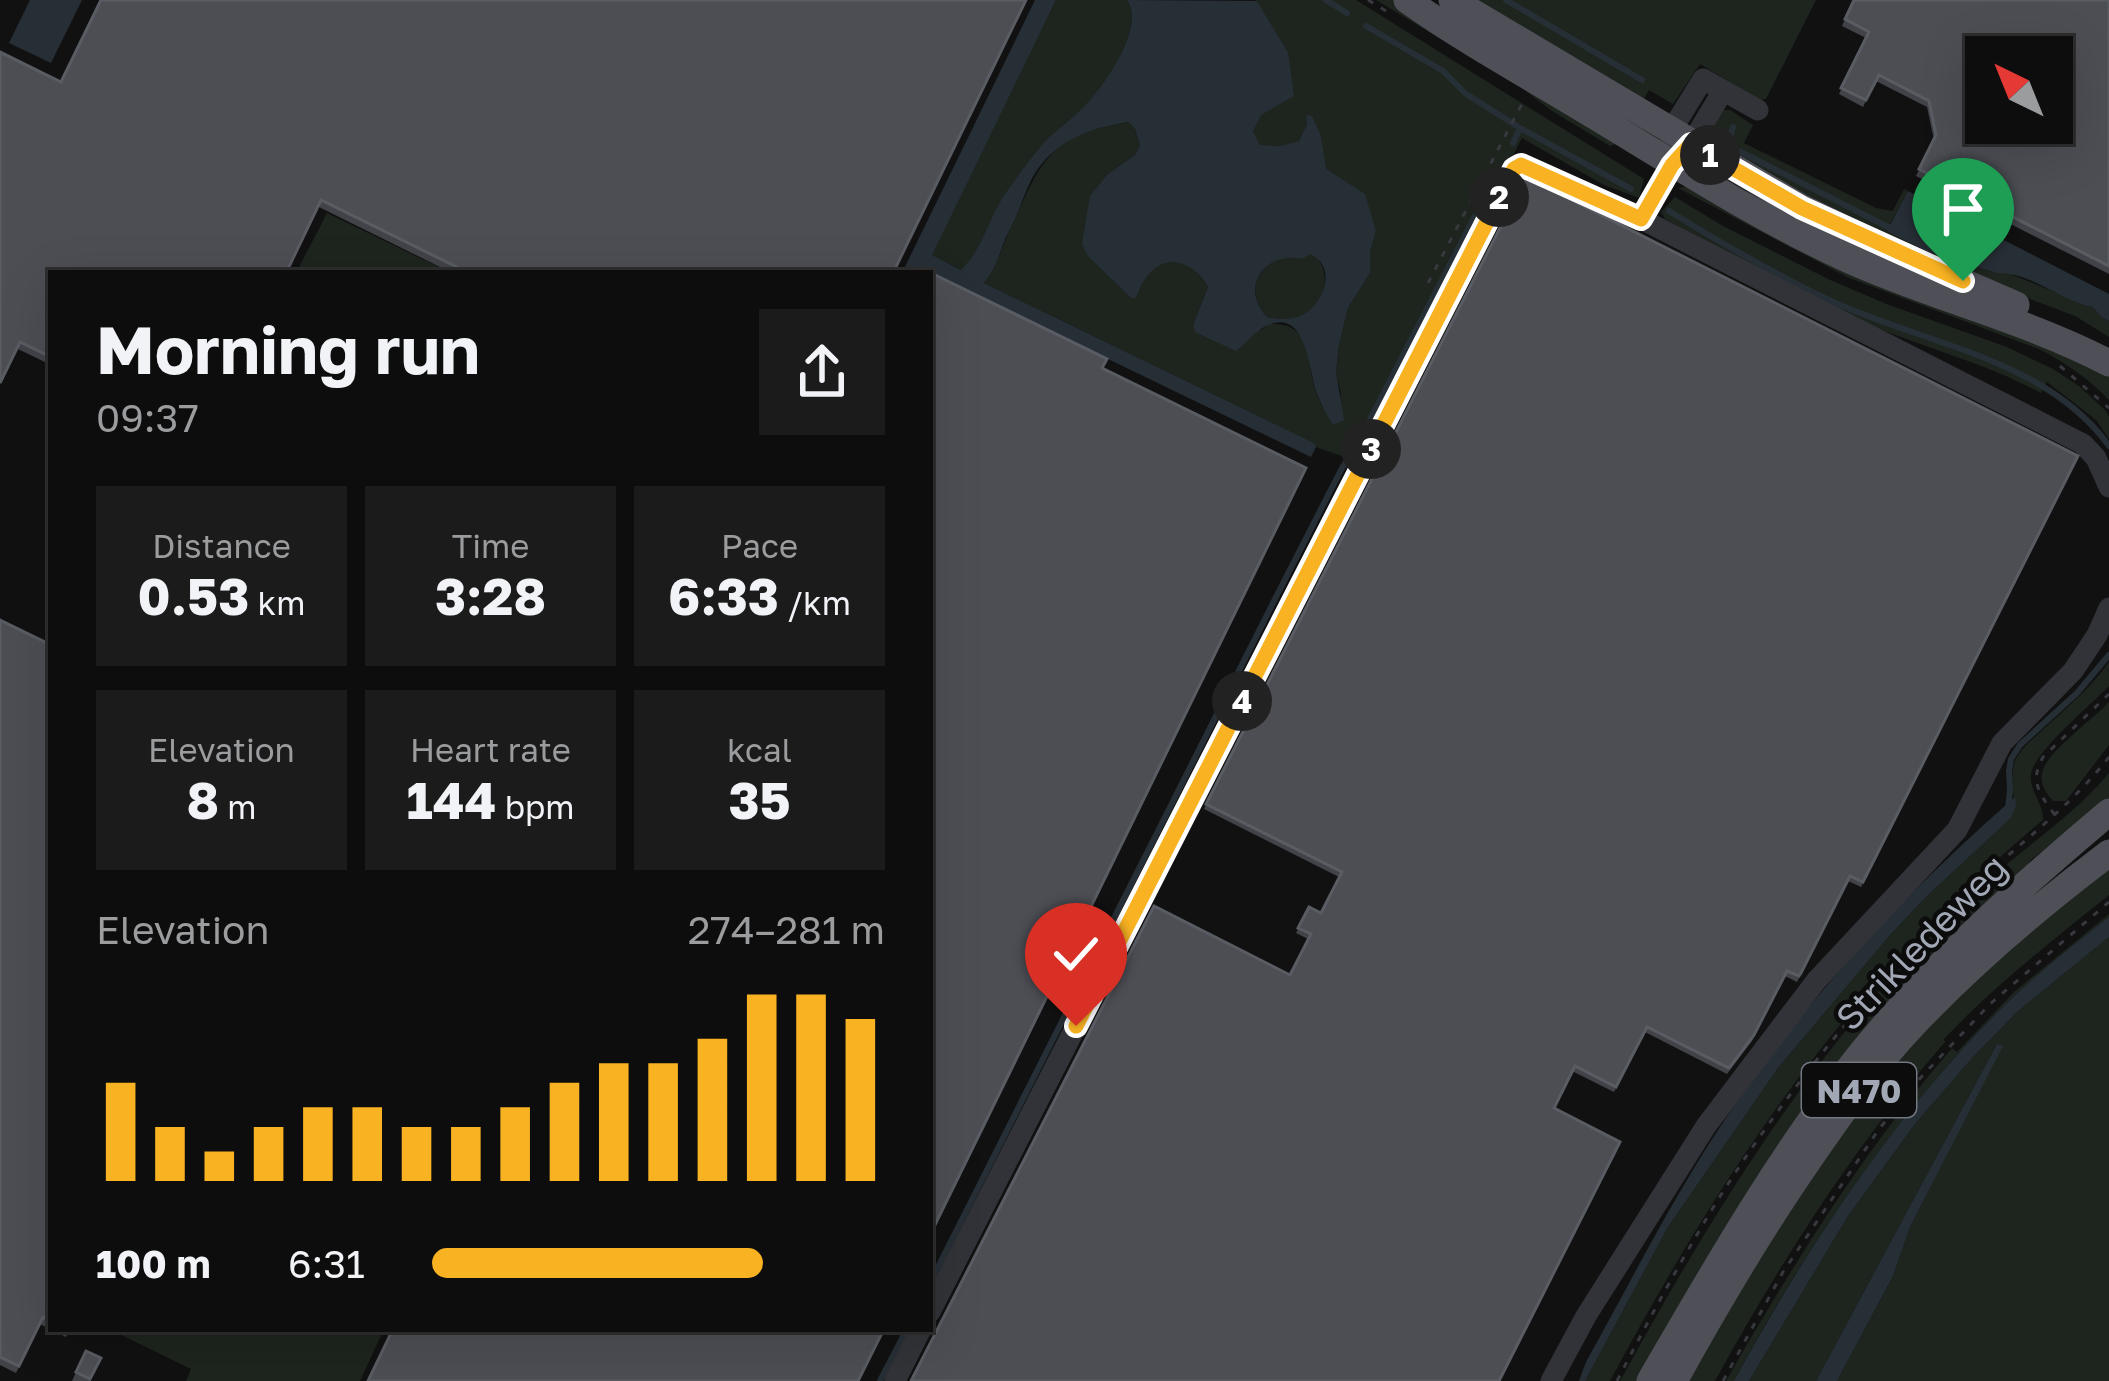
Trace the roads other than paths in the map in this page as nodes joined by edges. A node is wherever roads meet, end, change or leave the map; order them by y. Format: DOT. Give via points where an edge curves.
graph roads {
  1 [pos="1407,0"];
  2 [pos="1452,0"];
  3 [pos="1758,110"];
  4 [pos="1678,147"];
  5 [pos="1641,219"];
  6 [pos="2109,343"];
  7 [pos="2109,363"];
  8 [pos="2109,487"];
  9 [pos="2109,608"];
  10 [pos="2109,812"];
  11 [pos="2109,854"];
  12 [pos="933,1306"];
  13 [pos="920,1332"];
  14 [pos="895,1381"];
  15 [pos="1551,1381"];
  16 [pos="1650,1381"];
  17 [pos="1674,1381"];
  1 -- 4 [label="main road"];
  2 -- 4 [label="main road"];
  3 -- 4 [label="lane" via="1723,91"];
  4 -- 5 [label="lane"];
  4 -- 6 [label="main road" via="1876,244"];
  4 -- 7 [label="main road" via="1848,260"];
  5 -- 8 [label="lane" via="2083,444"];
  5 -- 12 [label="lane" via="1521,165 1514,169"];
  9 -- 15 [label="lane" via="2073,671 2002,743 1957,830 1816,981 1706,1126"];
  10 -- 16 [label="main road, Strikledeweg / N470" via="1975,929 1862,1053 1738,1228"];
  11 -- 17 [label="main road, Strikledeweg / N470" via="1990,949 1877,1067 1754,1240"];
  13 -- 14 [label="lane"];
}
